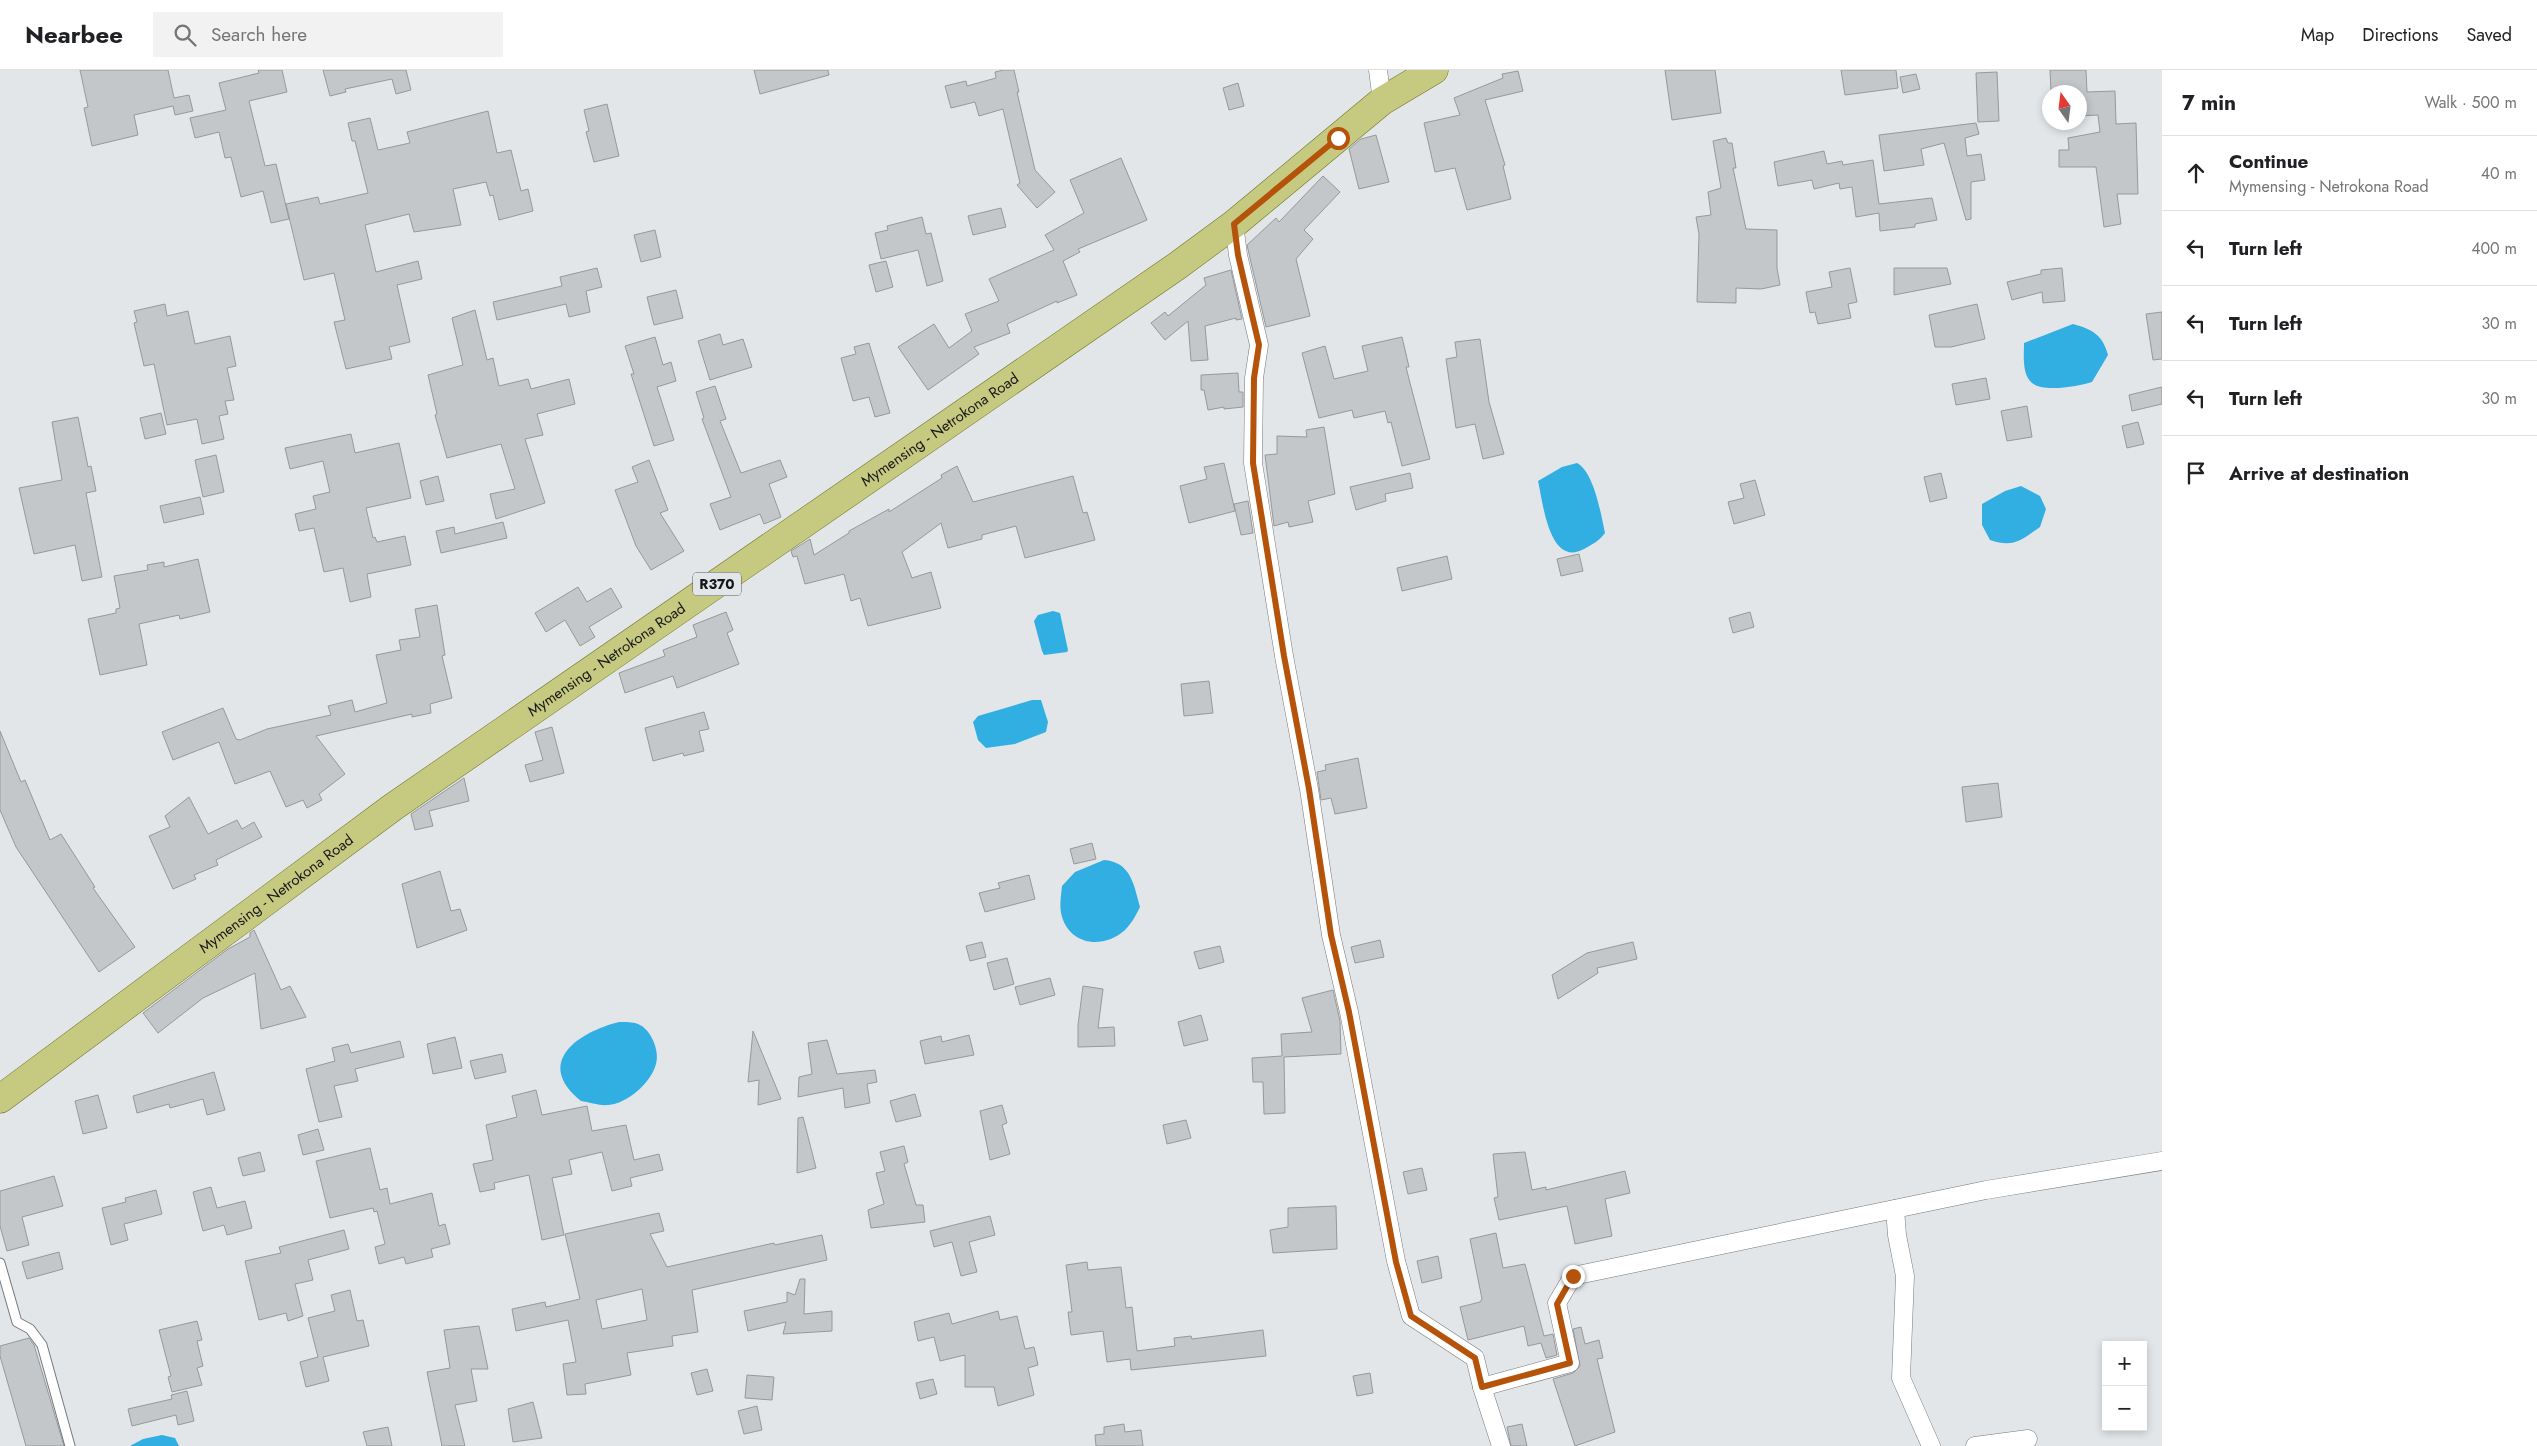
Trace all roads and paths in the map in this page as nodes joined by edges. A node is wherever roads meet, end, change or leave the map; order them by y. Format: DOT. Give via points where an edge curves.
graph roads {
  1 [pos="1378,70"];
  2 [pos="1434,70"];
  3 [pos="1382,101"];
  4 [pos="1234,224"];
  5 [pos="0,1099"];
  6 [pos="2162,1161"];
  7 [pos="1895,1209"];
  8 [pos="0,1263"];
  9 [pos="1482,1387"];
  10 [pos="2028,1439"];
  11 [pos="70,1446"];
  12 [pos="1501,1446"];
  13 [pos="1931,1446"];
  14 [pos="1975,1446"];
  1 -- 3 [label="street"];
  2 -- 3 [label="main road, Mymensing - Netrokona Road / R370"];
  3 -- 4 [label="main road, Mymensing - Netrokona Road / R370"];
  4 -- 5 [label="main road, Mymensing - Netrokona Road / R370" via="393,807"];
  4 -- 9 [label="street" via="1259,345 1254,378 1253,463 1331,935 1349,1012 1396,1262 1411,1316 1475,1358"];
  6 -- 7 [label="street" via="1986,1190"];
  7 -- 9 [label="street" via="1573,1276 1557,1304 1570,1363"];
  7 -- 13 [label="street" via="1905,1276 1901,1378"];
  8 -- 11 [label="lane" via="17,1322 30,1329 42,1345"];
  9 -- 12 [label="street"];
  10 -- 14 [label="street"];
}
